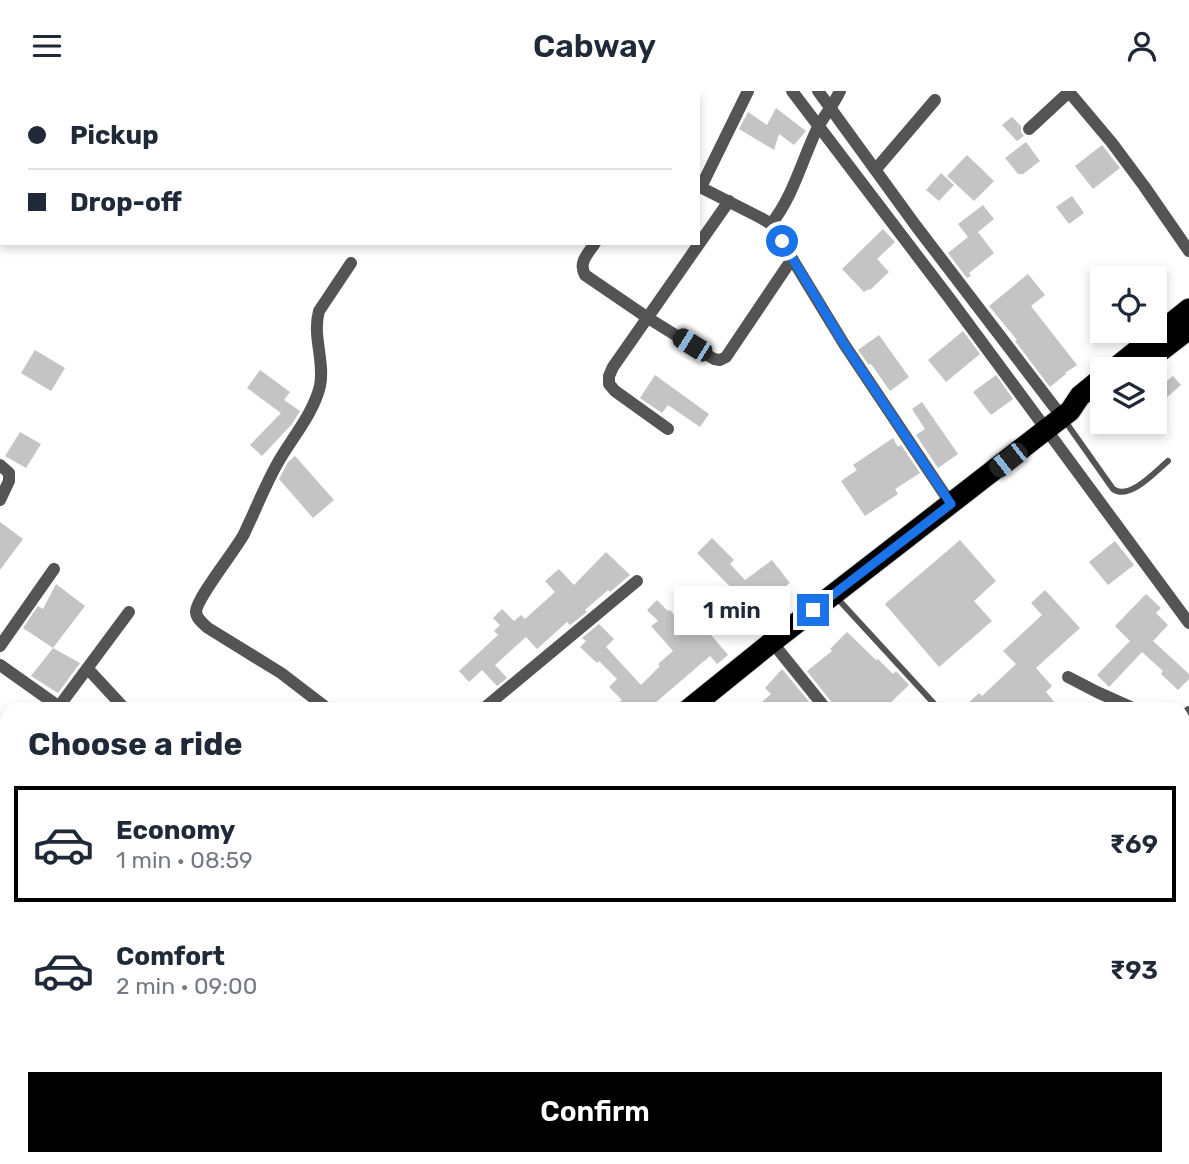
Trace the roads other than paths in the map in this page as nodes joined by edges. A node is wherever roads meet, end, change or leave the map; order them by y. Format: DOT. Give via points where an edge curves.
graph roads {
  1 [pos="748,91"];
  2 [pos="792,91"];
  3 [pos="818,91"];
  4 [pos="840,91"];
  5 [pos="1069,91"];
  6 [pos="935,100"];
  7 [pos="825,117"];
  8 [pos="1029,129"];
  9 [pos="876,169"];
  10 [pos="700,185"];
  11 [pos="700,187"];
  12 [pos="729,201"];
  13 [pos="771,225"];
  14 [pos="700,243"];
  15 [pos="594,245"];
  16 [pos="699,245"];
  17 [pos="1189,251"];
  18 [pos="792,259"];
  19 [pos="351,263"];
  20 [pos="1189,309"];
  21 [pos="648,318"];
  22 [pos="1189,329"];
  23 [pos="1129,357"];
  24 [pos="1153,357"];
  25 [pos="1090,388"];
  26 [pos="1090,405"];
  27 [pos="1059,419"];
  28 [pos="668,429"];
  29 [pos="1168,461"];
  30 [pos="0,465"];
  31 [pos="0,500"];
  32 [pos="951,504"];
  33 [pos="54,569"];
  34 [pos="637,581"];
  35 [pos="833,594"];
  36 [pos="129,612"];
  37 [pos="1189,623"];
  38 [pos="772,642"];
  39 [pos="0,646"];
  40 [pos="0,665"];
  41 [pos="88,669"];
  42 [pos="1068,677"];
  43 [pos="50,702"];
  44 [pos="63,702"];
  45 [pos="119,702"];
  46 [pos="319,702"];
  47 [pos="497,702"];
  48 [pos="698,702"];
  49 [pos="820,702"];
  50 [pos="933,702"];
  51 [pos="1119,702"];
  1 -- 10 [label="street"];
  2 -- 7 [label="street"];
  3 -- 7 [label="street"];
  4 -- 7 [label="street"];
  5 -- 8 [label="street"];
  5 -- 17 [label="street" via="1112,142"];
  6 -- 9 [label="street"];
  7 -- 9 [label="street"];
  7 -- 13 [label="street"];
  7 -- 27 [label="street" via="950,299"];
  9 -- 27 [label="street"];
  11 -- 12 [label="street"];
  12 -- 13 [label="street"];
  12 -- 14 [label="street"];
  13 -- 18 [label="street"];
  15 -- 21 [label="street" via="582,262 585,275"];
  16 -- 21 [label="street"];
  18 -- 21 [label="street" via="720,361"];
  18 -- 32 [label="street"];
  19 -- 46 [label="street" via="319,311 321,365 315,402 196,613 208,628"];
  20 -- 23 [label="highway"];
  21 -- 28 [label="street" via="614,367 608,384"];
  22 -- 24 [label="highway"];
  25 -- 27 [label="highway"];
  26 -- 27 [label="highway"];
  27 -- 29 [label="lane" via="1118,493 1135,488"];
  27 -- 32 [label="highway"];
  27 -- 37 [label="street"];
  30 -- 31 [label="street" via="9,473 9,481"];
  32 -- 35 [label="highway"];
  33 -- 39 [label="street"];
  34 -- 47 [label="street"];
  35 -- 38 [label="highway"];
  35 -- 50 [label="lane"];
  36 -- 41 [label="street"];
  38 -- 48 [label="highway"];
  38 -- 49 [label="street"];
  40 -- 43 [label="street"];
  41 -- 44 [label="street"];
  41 -- 45 [label="street"];
  42 -- 51 [label="street"];
}
